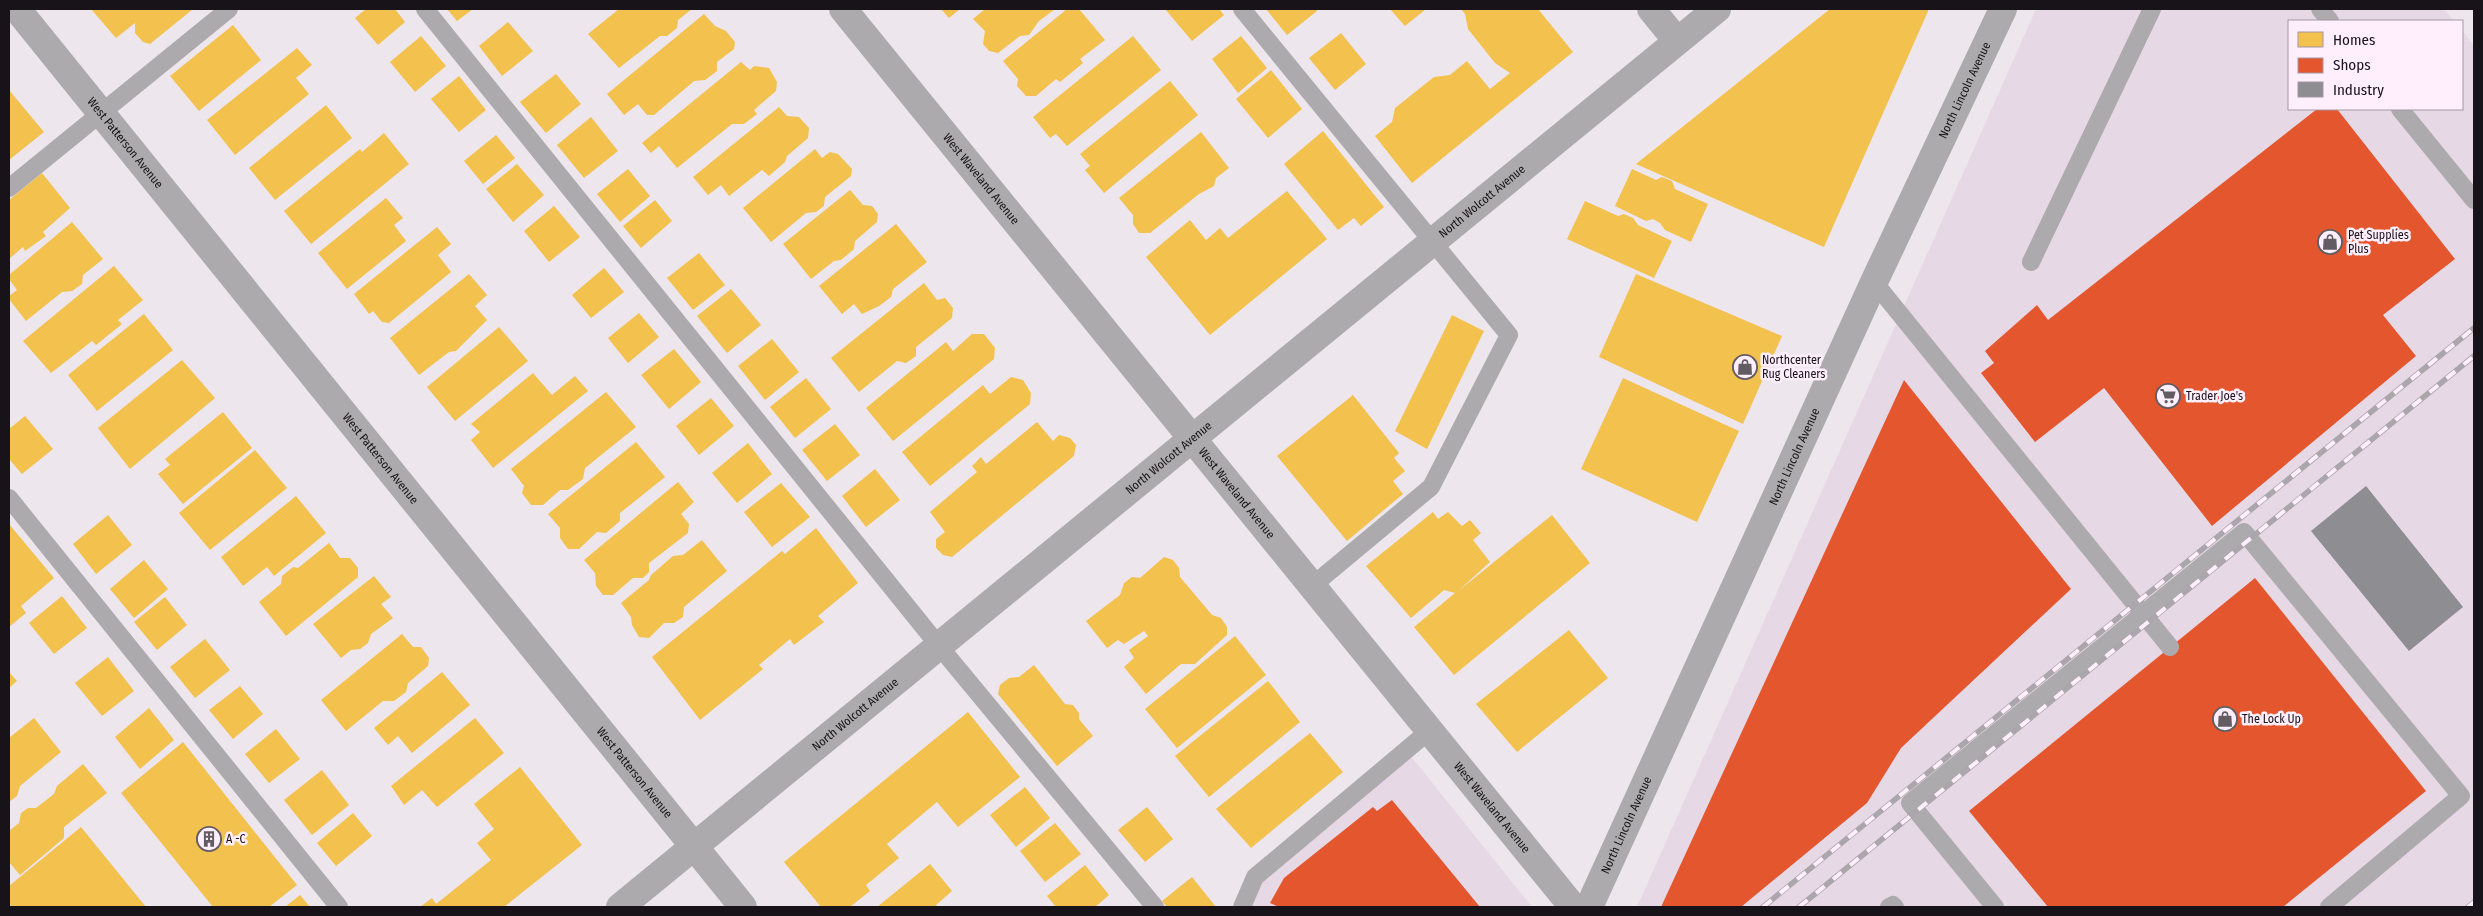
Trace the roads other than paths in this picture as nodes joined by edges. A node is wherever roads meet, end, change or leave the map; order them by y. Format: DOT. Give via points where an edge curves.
graph roads {
  1 [pos="17,9"];
  2 [pos="229,9"];
  3 [pos="425,9"];
  4 [pos="843,9"];
  5 [pos="1242,9"];
  6 [pos="1651,9"];
  7 [pos="1717,9"];
  8 [pos="2003,9"];
  9 [pos="2152,9"];
  10 [pos="2320,9"];
  11 [pos="2329,20"];
  12 [pos="1677,41"];
  13 [pos="2401,110"];
  14 [pos="101,113"];
  15 [pos="9,188"];
  16 [pos="2474,200"];
  17 [pos="1431,242"];
  18 [pos="2031,262"];
  19 [pos="1874,282"];
  20 [pos="1192,438"];
  21 [pos="9,498"];
  22 [pos="1312,586"];
  23 [pos="2143,613"];
  24 [pos="939,646"];
  25 [pos="2170,647"];
  26 [pos="1429,731"];
  27 [pos="695,846"];
  28 [pos="339,907"];
  29 [pos="620,907"];
  30 [pos="743,907"];
  31 [pos="1155,907"];
  32 [pos="1242,907"];
  33 [pos="1573,907"];
  34 [pos="1589,907"];
  35 [pos="1889,907"];
  36 [pos="1895,907"];
  37 [pos="1995,907"];
  38 [pos="2329,907"];
  1 -- 14 [label="street, West Patterson Avenue"];
  2 -- 14 [label="lane"];
  3 -- 24 [label="lane"];
  4 -- 20 [label="street, West Waveland Avenue"];
  5 -- 17 [label="lane"];
  6 -- 12 [label="street"];
  7 -- 12 [label="street, North Wolcott Avenue"];
  8 -- 19 [label="main road, North Lincoln Avenue"];
  9 -- 18 [label="lane"];
  10 -- 11 [label="lane"];
  12 -- 17 [label="street, North Wolcott Avenue"];
  13 -- 16 [label="lane"];
  14 -- 15 [label="lane"];
  14 -- 27 [label="street, West Patterson Avenue"];
  17 -- 20 [label="street, North Wolcott Avenue"];
  17 -- 22 [label="lane" via="1509,335 1431,487"];
  19 -- 23 [label="lane"];
  19 -- 34 [label="main road, North Lincoln Avenue"];
  20 -- 22 [label="street, West Waveland Avenue"];
  20 -- 24 [label="street, North Wolcott Avenue"];
  21 -- 28 [label="lane"];
  22 -- 26 [label="street, West Waveland Avenue"];
  23 -- 25 [label="lane"];
  23 -- 37 [label="lane" via="1910,803"];
  23 -- 38 [label="lane" via="2244,532 2461,796"];
  24 -- 27 [label="street, North Wolcott Avenue"];
  24 -- 31 [label="lane"];
  26 -- 32 [label="lane" via="1255,877"];
  26 -- 33 [label="street, West Waveland Avenue"];
  27 -- 29 [label="street, North Wolcott Avenue"];
  27 -- 30 [label="street, West Patterson Avenue"];
  35 -- 36 [label="lane" via="1893,904"];
}
